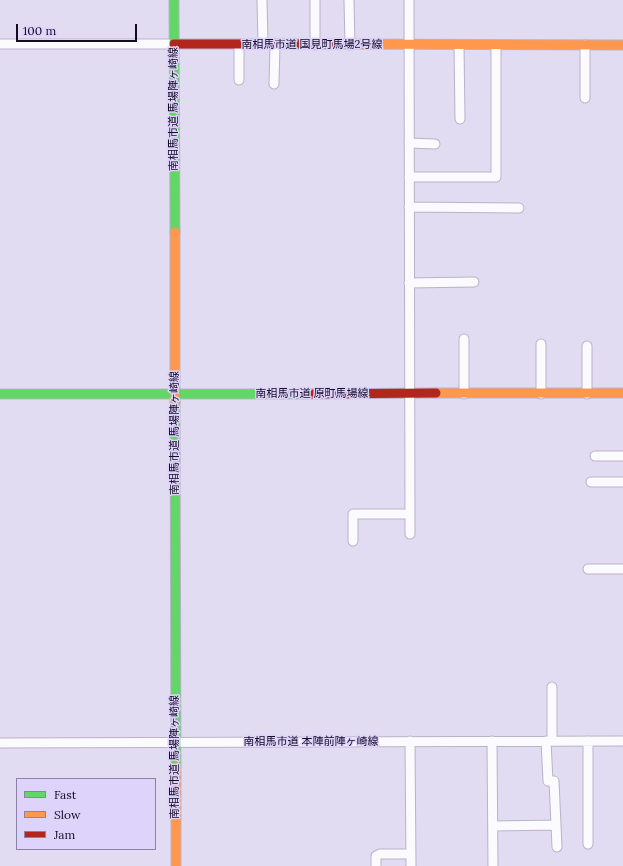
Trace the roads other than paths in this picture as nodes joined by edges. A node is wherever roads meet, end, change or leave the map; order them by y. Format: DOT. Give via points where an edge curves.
graph roads {
  1 [pos="174,0"];
  2 [pos="262,0"];
  3 [pos="315,0"];
  4 [pos="349,0"];
  5 [pos="409,0"];
  6 [pos="0,44"];
  7 [pos="174,44"];
  8 [pos="263,44"];
  9 [pos="239,45"];
  10 [pos="275,45"];
  11 [pos="315,45"];
  12 [pos="350,45"];
  13 [pos="409,45"];
  14 [pos="459,45"];
  15 [pos="496,45"];
  16 [pos="585,45"];
  17 [pos="623,45"];
  18 [pos="239,80"];
  19 [pos="274,84"];
  20 [pos="585,98"];
  21 [pos="460,119"];
  22 [pos="409,143"];
  23 [pos="435,144"];
  24 [pos="409,176"];
  25 [pos="409,207"];
  26 [pos="519,208"];
  27 [pos="474,282"];
  28 [pos="409,283"];
  29 [pos="464,339"];
  30 [pos="541,344"];
  31 [pos="587,346"];
  32 [pos="623,393"];
  33 [pos="0,394"];
  34 [pos="175,394"];
  35 [pos="410,394"];
  36 [pos="464,394"];
  37 [pos="540,394"];
  38 [pos="587,394"];
  39 [pos="595,456"];
  40 [pos="623,456"];
  41 [pos="592,482"];
  42 [pos="623,482"];
  43 [pos="410,514"];
  44 [pos="410,534"];
  45 [pos="353,541"];
  46 [pos="588,569"];
  47 [pos="623,569"];
  48 [pos="552,687"];
  49 [pos="410,741"];
  50 [pos="492,741"];
  51 [pos="549,741"];
  52 [pos="588,741"];
  53 [pos="623,741"];
  54 [pos="176,742"];
  55 [pos="0,743"];
  56 [pos="493,826"];
  57 [pos="556,826"];
  58 [pos="588,844"];
  59 [pos="556,847"];
  60 [pos="411,854"];
  61 [pos="176,866"];
  62 [pos="376,866"];
  63 [pos="411,866"];
  64 [pos="493,866"];
  1 -- 7 [label="street, 南相馬市道 馬場陣ヶ崎線"];
  2 -- 8 [label="street"];
  3 -- 11 [label="street"];
  4 -- 12 [label="street"];
  5 -- 13 [label="street"];
  6 -- 7 [label="street, 南相馬市道 国見町馬場2号線"];
  7 -- 9 [label="street, 南相馬市道 国見町馬場2号線"];
  7 -- 34 [label="street, 南相馬市道 馬場陣ヶ崎線"];
  8 -- 9 [label="street, 南相馬市道 国見町馬場2号線"];
  8 -- 10 [label="street, 南相馬市道 国見町馬場2号線"];
  9 -- 18 [label="street"];
  10 -- 11 [label="street, 南相馬市道 国見町馬場2号線"];
  10 -- 19 [label="street"];
  11 -- 12 [label="street, 南相馬市道 国見町馬場2号線"];
  12 -- 13 [label="street, 南相馬市道 国見町馬場2号線"];
  13 -- 14 [label="street, 南相馬市道 国見町馬場2号線"];
  13 -- 22 [label="street"];
  14 -- 15 [label="street, 南相馬市道 国見町馬場2号線"];
  14 -- 21 [label="street"];
  15 -- 16 [label="street, 南相馬市道 国見町馬場2号線"];
  15 -- 24 [label="street" via="496,177"];
  16 -- 17 [label="street, 南相馬市道 国見町馬場2号線"];
  16 -- 20 [label="street"];
  22 -- 23 [label="street"];
  22 -- 24 [label="street"];
  24 -- 25 [label="street"];
  25 -- 26 [label="street"];
  25 -- 28 [label="street"];
  27 -- 28 [label="street"];
  28 -- 35 [label="street"];
  29 -- 36 [label="street"];
  30 -- 37 [label="street"];
  31 -- 38 [label="street"];
  32 -- 38 [label="street, 南相馬市道 原町馬場線"];
  33 -- 34 [label="street, 南相馬市道 原町馬場線"];
  34 -- 35 [label="street, 南相馬市道 原町馬場線"];
  34 -- 54 [label="street, 南相馬市道 馬場陣ヶ崎線"];
  35 -- 36 [label="street, 南相馬市道 原町馬場線"];
  35 -- 43 [label="street"];
  36 -- 37 [label="street, 南相馬市道 原町馬場線"];
  37 -- 38 [label="street, 南相馬市道 原町馬場線"];
  39 -- 40 [label="street"];
  41 -- 42 [label="street"];
  43 -- 44 [label="street"];
  43 -- 45 [label="street" via="353,514"];
  46 -- 47 [label="street"];
  48 -- 51 [label="street"];
  49 -- 50 [label="street, 南相馬市道 本陣前陣ヶ崎線"];
  49 -- 54 [label="street, 南相馬市道 本陣前陣ヶ崎線"];
  49 -- 60 [label="street"];
  50 -- 51 [label="street, 南相馬市道 本陣前陣ヶ崎線"];
  50 -- 56 [label="street"];
  51 -- 52 [label="street, 南相馬市道 本陣前陣ヶ崎線"];
  51 -- 57 [label="street" via="548,781 554,781"];
  52 -- 53 [label="street, 南相馬市道 本陣前陣ヶ崎線"];
  52 -- 58 [label="street"];
  54 -- 55 [label="street, 南相馬市道 本陣前陣ヶ崎線"];
  54 -- 61 [label="street, 南相馬市道 馬場陣ヶ崎線"];
  56 -- 57 [label="street"];
  56 -- 64 [label="street"];
  57 -- 59 [label="street"];
  60 -- 62 [label="street" via="380,854 376,856"];
  60 -- 63 [label="street"];
}
